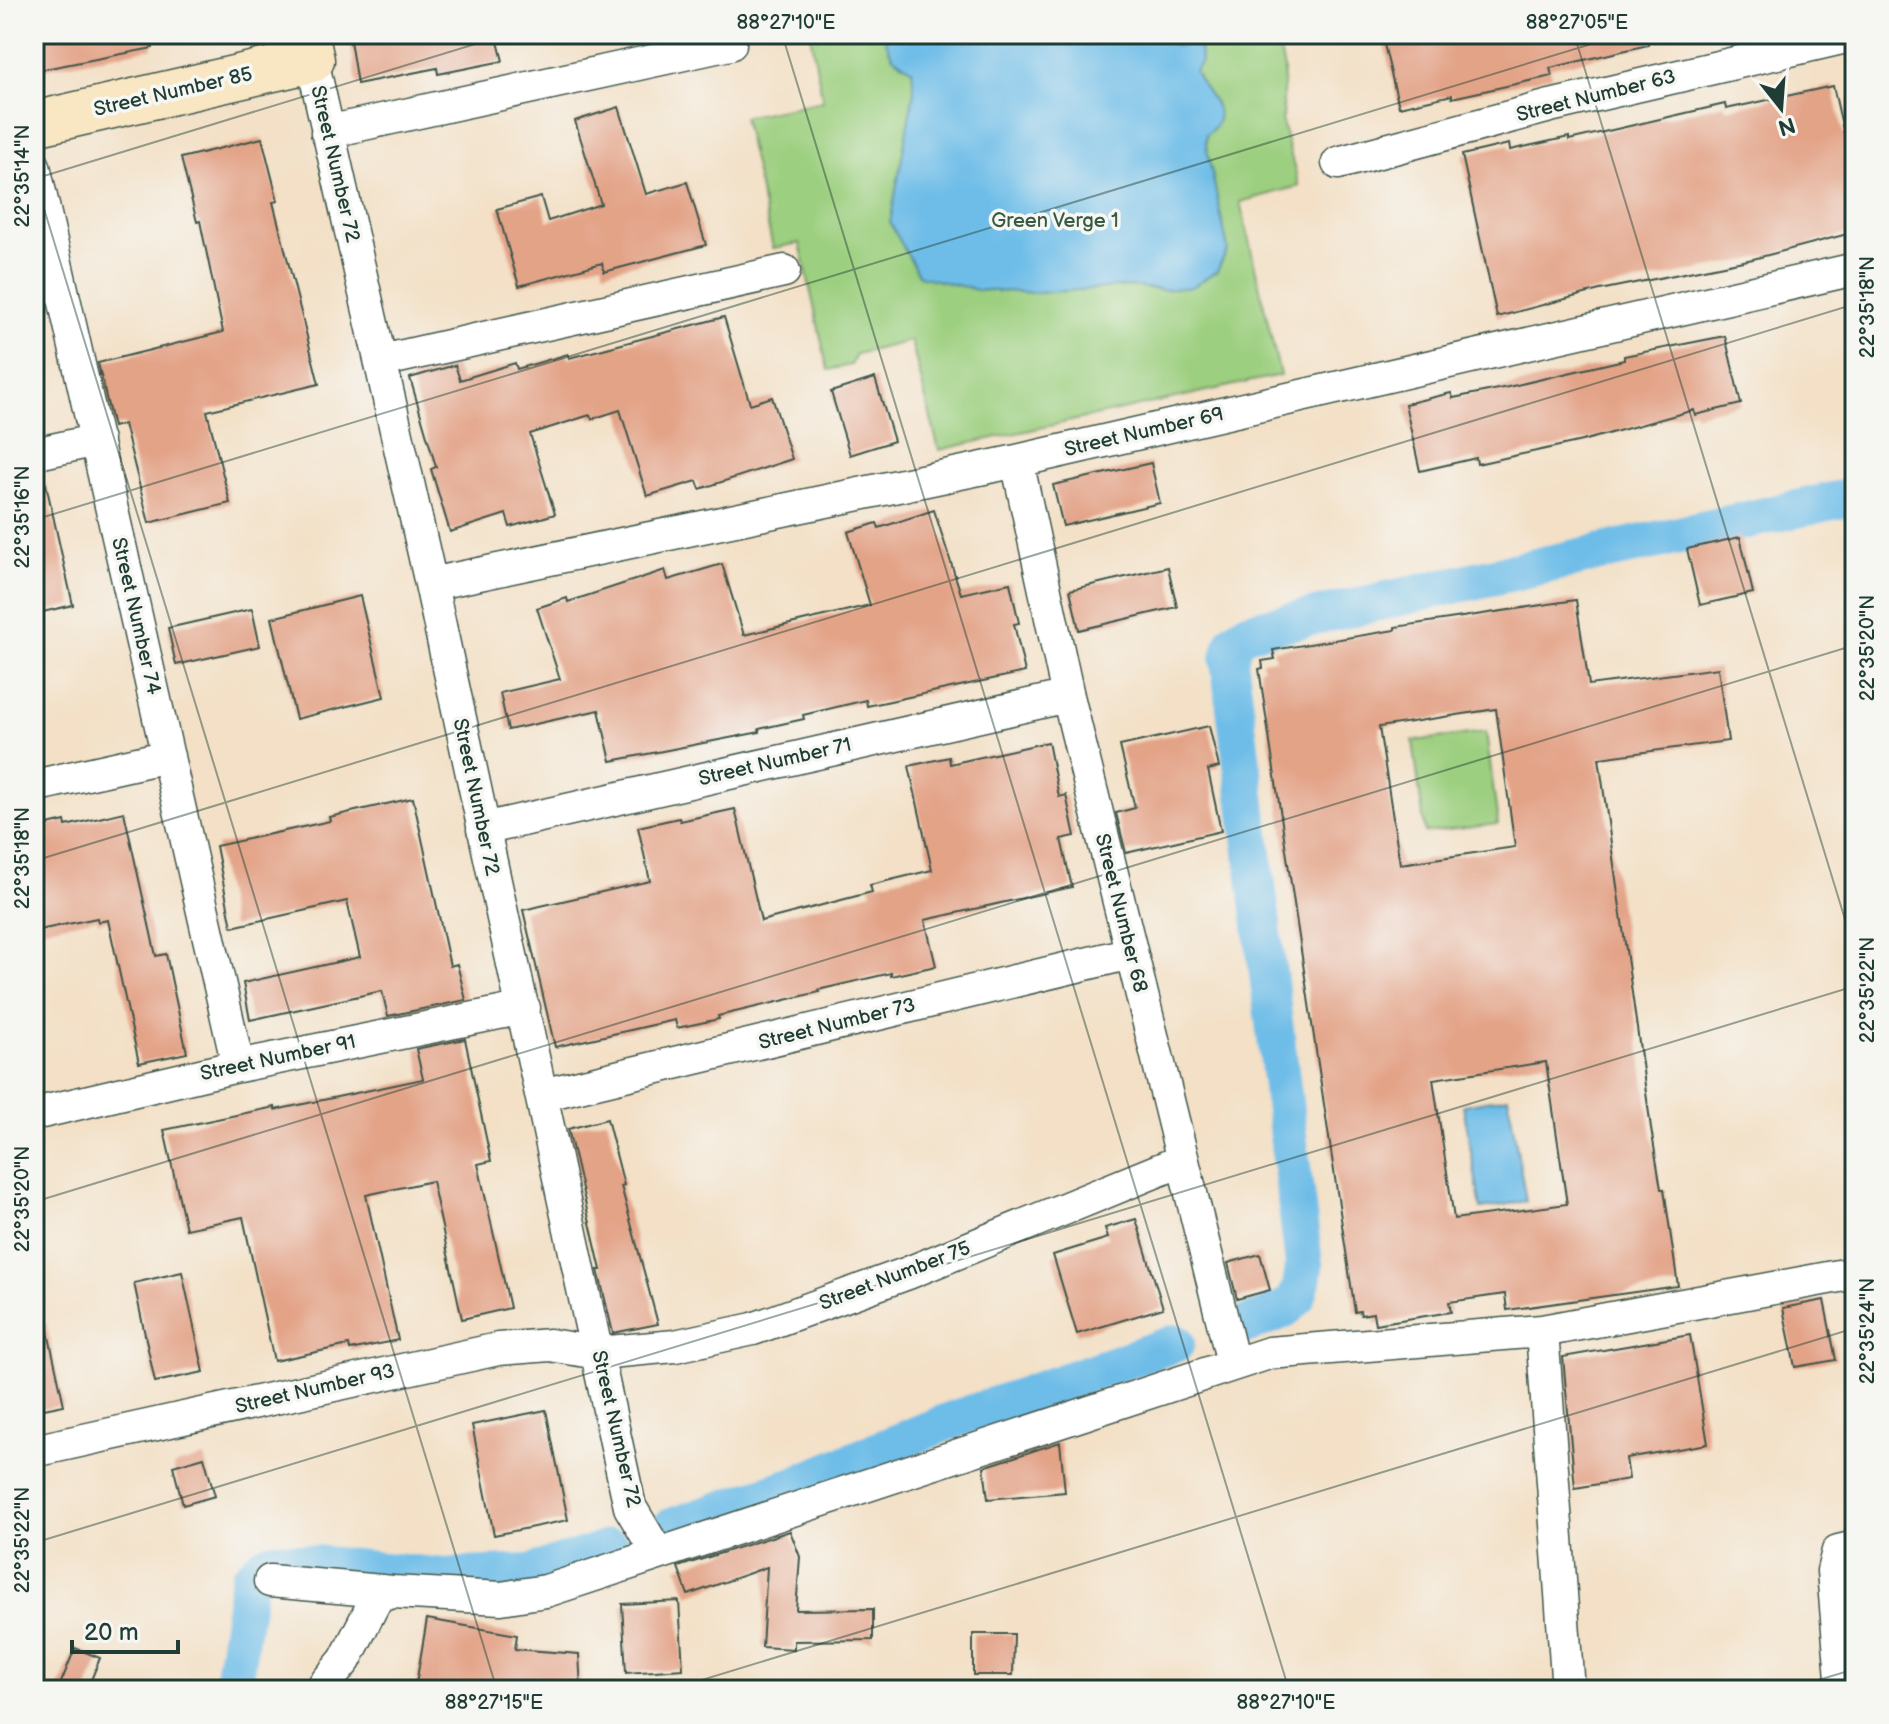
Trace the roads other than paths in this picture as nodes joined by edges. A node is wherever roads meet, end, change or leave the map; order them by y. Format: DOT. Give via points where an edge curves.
graph roads {
  1 [pos="1855,35"];
  2 [pos="730,44"];
  3 [pos="309,47"];
  4 [pos="34,124"];
  5 [pos="327,132"];
  6 [pos="1338,163"];
  7 [pos="34,166"];
  8 [pos="1855,269"];
  9 [pos="784,271"];
  10 [pos="381,361"];
  11 [pos="97,440"];
  12 [pos="34,454"];
  13 [pos="1017,461"];
  14 [pos="431,584"];
  15 [pos="1068,696"];
  16 [pos="168,756"];
  17 [pos="34,786"];
  18 [pos="483,829"];
  19 [pos="1131,953"];
  20 [pos="524,1008"];
  21 [pos="238,1066"];
  22 [pos="542,1095"];
  23 [pos="34,1114"];
  24 [pos="1181,1161"];
  25 [pos="1855,1273"];
  26 [pos="1542,1331"];
  27 [pos="598,1353"];
  28 [pos="1233,1363"];
  29 [pos="34,1451"];
  30 [pos="1855,1547"];
  31 [pos="658,1554"];
  32 [pos="270,1581"];
  33 [pos="393,1592"];
  34 [pos="320,1690"];
  35 [pos="1568,1690"];
  36 [pos="1843,1690"];
  1 -- 6 [label="street, Street Number 63" via="1550,106"];
  2 -- 5 [label="street"];
  3 -- 4 [label="street, Street Number 85"];
  3 -- 5 [label="street, Street Number 72"];
  5 -- 10 [label="street, Street Number 72"];
  7 -- 11 [label="street, Street Number 74"];
  8 -- 13 [label="street, Street Number 69"];
  9 -- 10 [label="street"];
  10 -- 14 [label="street, Street Number 72"];
  11 -- 12 [label="street"];
  11 -- 16 [label="street, Street Number 74"];
  13 -- 14 [label="street, Street Number 69"];
  13 -- 15 [label="street, Street Number 68"];
  14 -- 18 [label="street, Street Number 72"];
  15 -- 18 [label="street, Street Number 71"];
  15 -- 19 [label="street, Street Number 68"];
  16 -- 17 [label="street"];
  16 -- 21 [label="street, Street Number 74"];
  18 -- 20 [label="street, Street Number 72"];
  19 -- 22 [label="street, Street Number 73"];
  19 -- 24 [label="street, Street Number 68"];
  20 -- 21 [label="street, Street Number 91"];
  20 -- 22 [label="street, Street Number 72"];
  21 -- 23 [label="street, Street Number 91"];
  22 -- 27 [label="street, Street Number 72"];
  24 -- 27 [label="street, Street Number 75" via="908,1273 753,1329 675,1346"];
  24 -- 28 [label="street, Street Number 68"];
  25 -- 26 [label="street"];
  26 -- 28 [label="street" via="1269,1353"];
  26 -- 35 [label="street"];
  27 -- 29 [label="street, Street Number 93" via="550,1345 498,1349"];
  27 -- 31 [label="street, Street Number 72" via="630,1507"];
  28 -- 31 [label="street"];
  30 -- 36 [label="street" via="1838,1551 1833,1571"];
  31 -- 33 [label="street" via="525,1595"];
  32 -- 33 [label="street"];
  33 -- 34 [label="street" via="375,1601 345,1660"];
}
